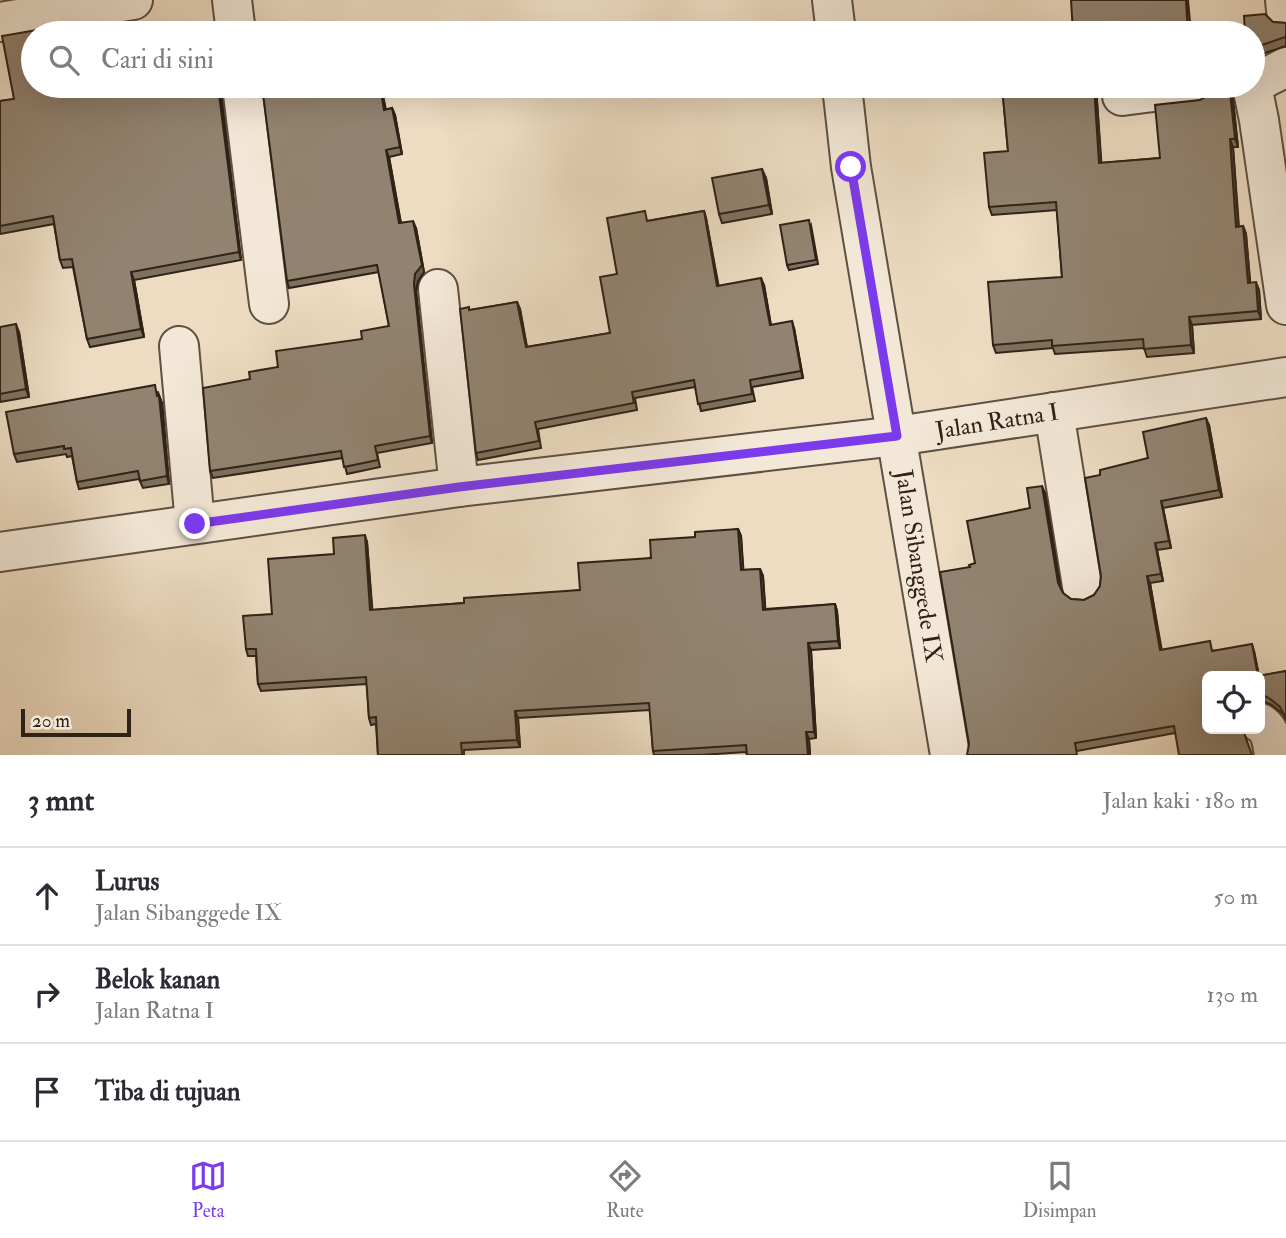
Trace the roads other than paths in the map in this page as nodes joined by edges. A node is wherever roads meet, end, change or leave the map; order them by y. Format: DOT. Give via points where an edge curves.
graph roads {
  1 [pos="133,0"];
  2 [pos="232,0"];
  3 [pos="832,0"];
  4 [pos="1285,0"];
  5 [pos="1286,10"];
  6 [pos="235,21"];
  7 [pos="835,21"];
  8 [pos="0,22"];
  9 [pos="1286,66"];
  10 [pos="1265,78"];
  11 [pos="243,98"];
  12 [pos="843,98"];
  13 [pos="1254,98"];
  14 [pos="438,289"];
  15 [pos="269,304"];
  16 [pos="1286,305"];
  17 [pos="179,346"];
  18 [pos="1286,377"];
  19 [pos="1054,412"];
  20 [pos="897,436"];
  21 [pos="459,487"];
  22 [pos="195,524"];
  23 [pos="0,552"];
  24 [pos="1082,586"];
  25 [pos="1265,726"];
  26 [pos="950,755"];
  27 [pos="1274,755"];
  1 -- 8 [label="street"];
  2 -- 6 [label="street"];
  3 -- 7 [label="street"];
  4 -- 5 [label="street"];
  9 -- 10 [label="street"];
  11 -- 15 [label="street"];
  12 -- 20 [label="street, Jalan Sibanggede IX"];
  13 -- 16 [label="street"];
  14 -- 21 [label="street"];
  17 -- 22 [label="street"];
  18 -- 19 [label="street, Jalan Ratna I"];
  19 -- 20 [label="street, Jalan Ratna I"];
  19 -- 24 [label="street"];
  20 -- 21 [label="street, Jalan Ratna I"];
  20 -- 26 [label="street, Jalan Sibanggede IX"];
  21 -- 22 [label="street, Jalan Ratna I"];
  22 -- 23 [label="street, Jalan Ratna I"];
  25 -- 27 [label="street"];
}
